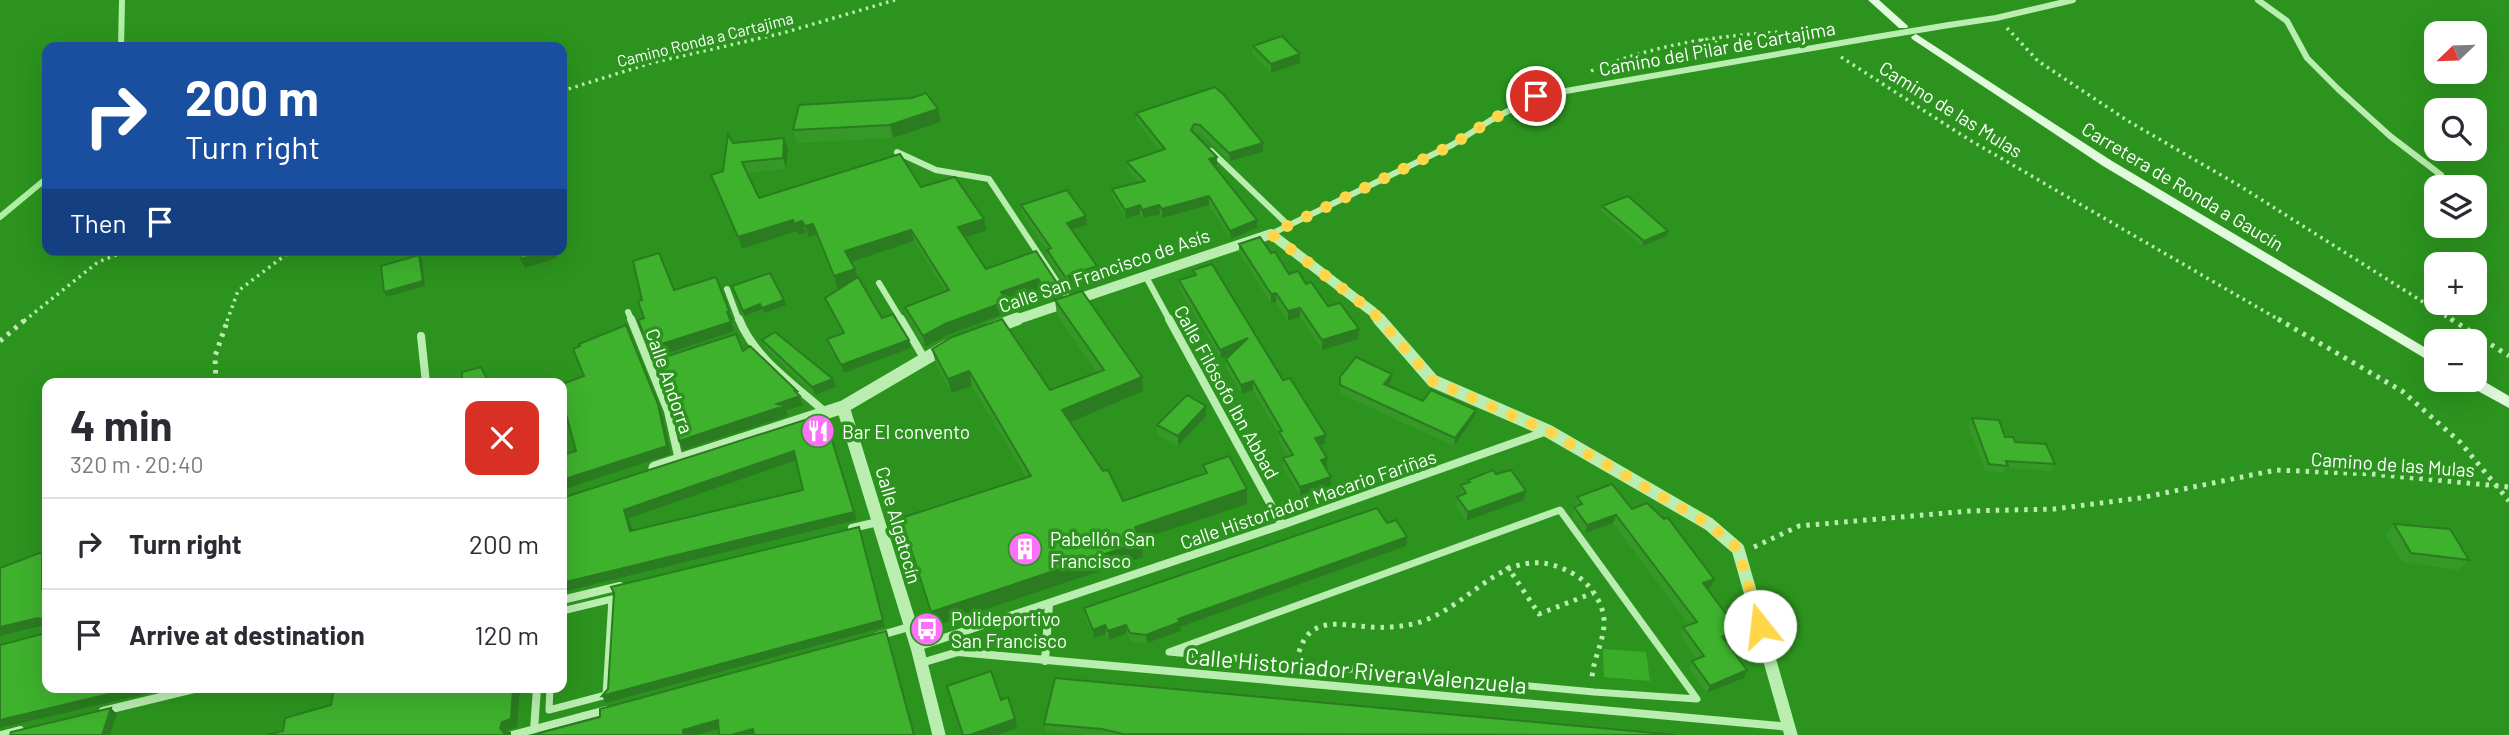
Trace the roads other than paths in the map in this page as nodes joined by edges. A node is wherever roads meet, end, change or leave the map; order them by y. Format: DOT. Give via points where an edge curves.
graph roads {
  1 [pos="1873,0"];
  2 [pos="2073,0"];
  3 [pos="2258,0"];
  4 [pos="1903,26"];
  5 [pos="1916,37"];
  6 [pos="1206,146"];
  7 [pos="897,152"];
  8 [pos="2441,175"];
  9 [pos="1288,225"];
  10 [pos="1271,234"];
  11 [pos="1144,275"];
  12 [pos="879,283"];
  13 [pos="727,289"];
  14 [pos="1069,299"];
  15 [pos="628,312"];
  16 [pos="745,335"];
  17 [pos="421,336"];
  18 [pos="732,339"];
  19 [pos="2424,353"];
  20 [pos="924,358"];
  21 [pos="425,378"];
  22 [pos="2487,390"];
  23 [pos="2509,403"];
  24 [pos="843,407"];
  25 [pos="825,412"];
  26 [pos="1548,431"];
  27 [pos="679,460"];
  28 [pos="640,474"];
  29 [pos="878,522"];
  30 [pos="1282,525"];
  31 [pos="839,532"];
  32 [pos="628,584"];
  33 [pos="567,599"];
  34 [pos="1049,604"];
  35 [pos="567,610"];
  36 [pos="909,627"];
  37 [pos="869,638"];
  38 [pos="917,648"];
  39 [pos="1045,661"];
  40 [pos="921,663"];
  41 [pos="1594,692"];
  42 [pos="177,693"];
  43 [pos="537,693"];
  44 [pos="550,693"];
  45 [pos="614,708"];
  46 [pos="93,713"];
  47 [pos="28,729"];
  48 [pos="534,730"];
  49 [pos="1791,731"];
  50 [pos="1,735"];
  51 [pos="512,735"];
  52 [pos="939,735"];
  1 -- 4 [label="main road"];
  2 -- 9 [label="street, Camino del Pilar de Cartajima, bridge" via="1996,18 1536,96 1452,145"];
  3 -- 8 [label="street" via="2287,21 2307,58 2338,89"];
  5 -- 19 [label="main road, Carretera de Ronda a Gaucín" via="2077,145"];
  6 -- 9 [label="street"];
  7 -- 14 [label="street" via="936,170 989,178"];
  9 -- 10 [label="street, Camino del Pilar de Cartajima"];
  10 -- 11 [label="street, Calle San Francisco de Asís"];
  10 -- 26 [label="street" via="1373,312 1433,381"];
  11 -- 14 [label="street, Calle San Francisco de Asís"];
  11 -- 30 [label="street, Calle Filósofo Ibn Abbad"];
  12 -- 20 [label="street"];
  13 -- 16 [label="street"];
  14 -- 20 [label="street, Calle San Francisco de Asís"];
  15 -- 27 [label="street, Calle Andorra" via="668,411"];
  16 -- 18 [label="street"];
  16 -- 25 [label="street"];
  17 -- 21 [label="street"];
  20 -- 24 [label="street, Calle San Francisco de Asís"];
  22 -- 23 [label="main road"];
  24 -- 25 [label="street, Calle San Francisco de Asís"];
  24 -- 29 [label="street, Calle Algatocín"];
  25 -- 27 [label="street, Calle San Francisco de Asís"];
  26 -- 30 [label="street, Calle Historiador Macario Fariñas"];
  26 -- 49 [label="street" via="1709,524 1738,549"];
  27 -- 28 [label="street, Calle San Francisco de Asís"];
  29 -- 31 [label="street"];
  29 -- 36 [label="street, Calle Algatocín"];
  30 -- 34 [label="street, Calle Historiador Macario Fariñas"];
  32 -- 33 [label="street"];
  34 -- 38 [label="street, Calle Historiador Macario Fariñas"];
  34 -- 39 [label="street"];
  35 -- 44 [label="street" via="611,598 606,695 549,710"];
  36 -- 37 [label="street"];
  36 -- 38 [label="street, Calle Algatocín"];
  38 -- 40 [label="street, Calle Algatocín"];
  39 -- 40 [label="street, Calle Historiador Rivera Valenzuela" via="958,652"];
  39 -- 49 [label="street, Calle Historiador Rivera Valenzuela"];
  40 -- 52 [label="street, Calle Algatocín"];
  41 -- 41 [label="street" via="1697,699 1560,510 1169,652"];
  42 -- 46 [label="street"];
  43 -- 48 [label="street"];
  45 -- 48 [label="street"];
  47 -- 50 [label="street"];
  48 -- 51 [label="street"];
}
